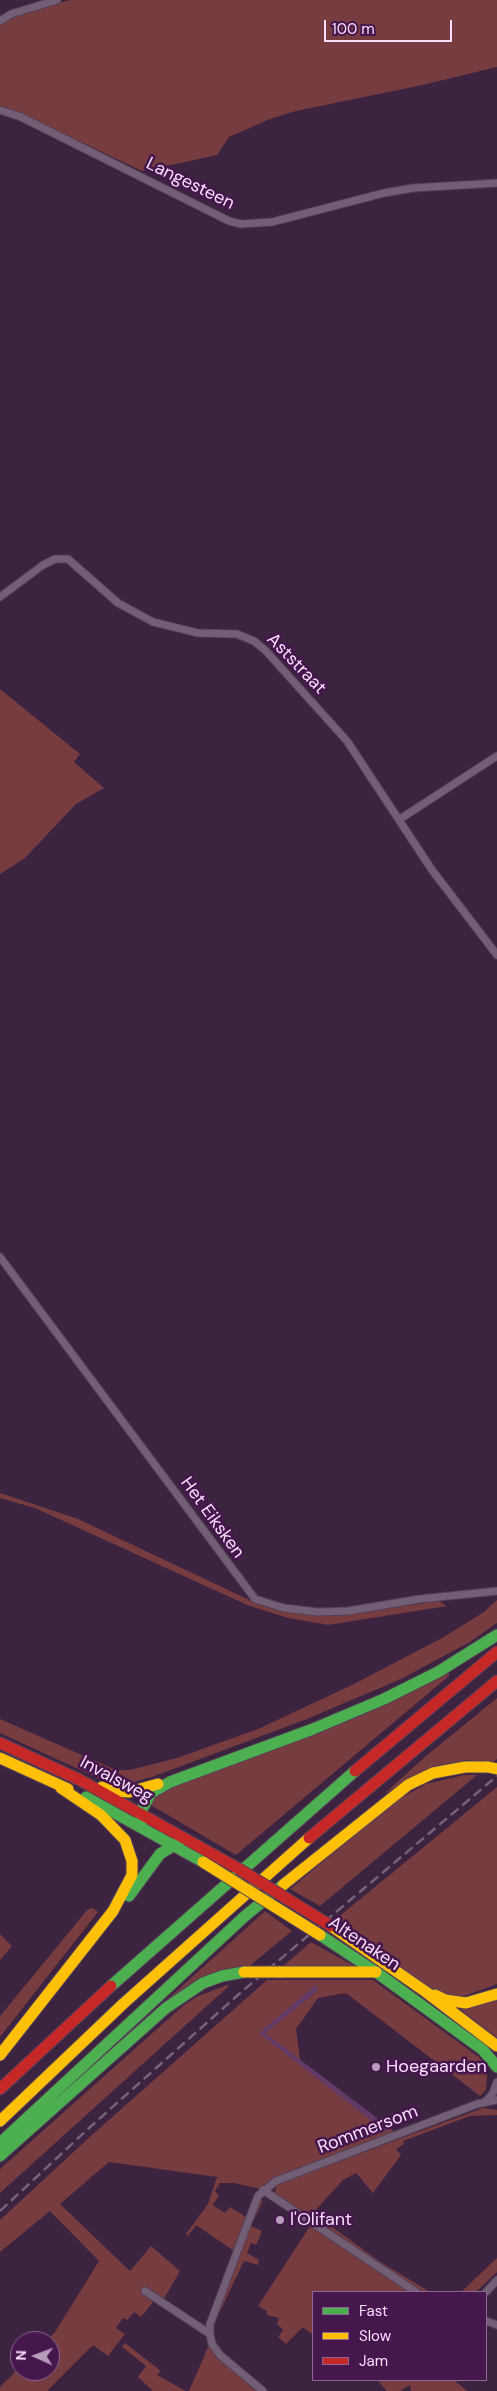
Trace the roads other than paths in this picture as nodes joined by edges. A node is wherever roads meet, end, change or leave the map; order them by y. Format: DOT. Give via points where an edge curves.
graph roads {
  1 [pos="57,0"];
  2 [pos="0,21"];
  3 [pos="0,110"];
  4 [pos="497,183"];
  5 [pos="0,597"];
  6 [pos="497,756"];
  7 [pos="400,819"];
  8 [pos="497,955"];
  9 [pos="0,1258"];
  10 [pos="497,1591"];
  11 [pos="497,1635"];
  12 [pos="497,1652"];
  13 [pos="497,1681"];
  14 [pos="0,1743"];
  15 [pos="0,1758"];
  16 [pos="492,1768"];
  17 [pos="80,1780"];
  18 [pos="170,1782"];
  19 [pos="61,1788"];
  20 [pos="140,1813"];
  21 [pos="141,1826"];
  22 [pos="189,1841"];
  23 [pos="173,1844"];
  24 [pos="212,1854"];
  25 [pos="203,1862"];
  26 [pos="113,1911"];
  27 [pos="376,1972"];
  28 [pos="426,1992"];
  29 [pos="497,1994"];
  30 [pos="497,2046"];
  31 [pos="0,2055"];
  32 [pos="497,2067"];
  33 [pos="497,2082"];
  34 [pos="0,2089"];
  35 [pos="497,2100"];
  36 [pos="486,2102"];
  37 [pos="0,2121"];
  38 [pos="0,2143"];
  39 [pos="0,2156"];
  40 [pos="263,2190"];
  41 [pos="497,2280"];
  42 [pos="145,2291"];
  43 [pos="414,2291"];
  44 [pos="487,2291"];
  45 [pos="210,2334"];
  46 [pos="263,2391"];
  1 -- 2 [label="street" via="19,11"];
  3 -- 4 [label="street, Langesteen" via="21,117 229,221 241,224 272,222 413,188"];
  5 -- 7 [label="street, Aststraat" via="43,565 55,559 68,559 118,603 153,622 198,634 246,636 266,651 347,741"];
  6 -- 7 [label="street"];
  7 -- 8 [label="street, Aststraat" via="432,870"];
  9 -- 10 [label="street, Het Eiksken" via="255,1599 284,1608 318,1612 348,1611 420,1598"];
  11 -- 18 [label="highway" via="438,1672 384,1699"];
  12 -- 34 [label="highway" via="287,1828"];
  13 -- 37 [label="highway" via="227,1909"];
  14 -- 17 [label="highway, Invalsweg"];
  15 -- 19 [label="highway, Invalsweg"];
  16 -- 38 [label="highway" via="465,1767 433,1773 408,1784 389,1798 245,1916"];
  17 -- 18 [label="highway" via="113,1791 129,1792"];
  17 -- 20 [label="highway, Invalsweg"];
  18 -- 20 [label="highway" via="151,1793"];
  19 -- 21 [label="highway, Invalsweg" via="75,1791"];
  19 -- 26 [label="highway" via="114,1826 125,1840 130,1852 132,1875"];
  20 -- 21 [label="highway"];
  20 -- 22 [label="highway, Invalsweg"];
  21 -- 23 [label="highway, Invalsweg"];
  22 -- 23 [label="highway"];
  22 -- 24 [label="highway, Invalsweg"];
  23 -- 25 [label="highway, Invalsweg"];
  23 -- 26 [label="highway" via="160,1854"];
  24 -- 28 [label="highway, Altenaken, bridge" via="331,1926"];
  25 -- 27 [label="highway, Altenaken, bridge"];
  26 -- 31 [label="highway"];
  27 -- 32 [label="highway, Altenaken" via="483,2050"];
  27 -- 39 [label="highway, bridge" via="244,1972 203,1983 166,2008"];
  28 -- 29 [label="highway" via="455,2002 479,2001"];
  28 -- 30 [label="highway, Altenaken"];
  33 -- 36 [label="street"];
  35 -- 36 [label="street, Rommersom"];
  36 -- 40 [label="street, Rommersom" via="276,2181"];
  40 -- 43 [label="street"];
  40 -- 45 [label="street" via="210,2324"];
  41 -- 44 [label="street"];
  42 -- 45 [label="street"];
  45 -- 46 [label="street" via="220,2355"];
}
